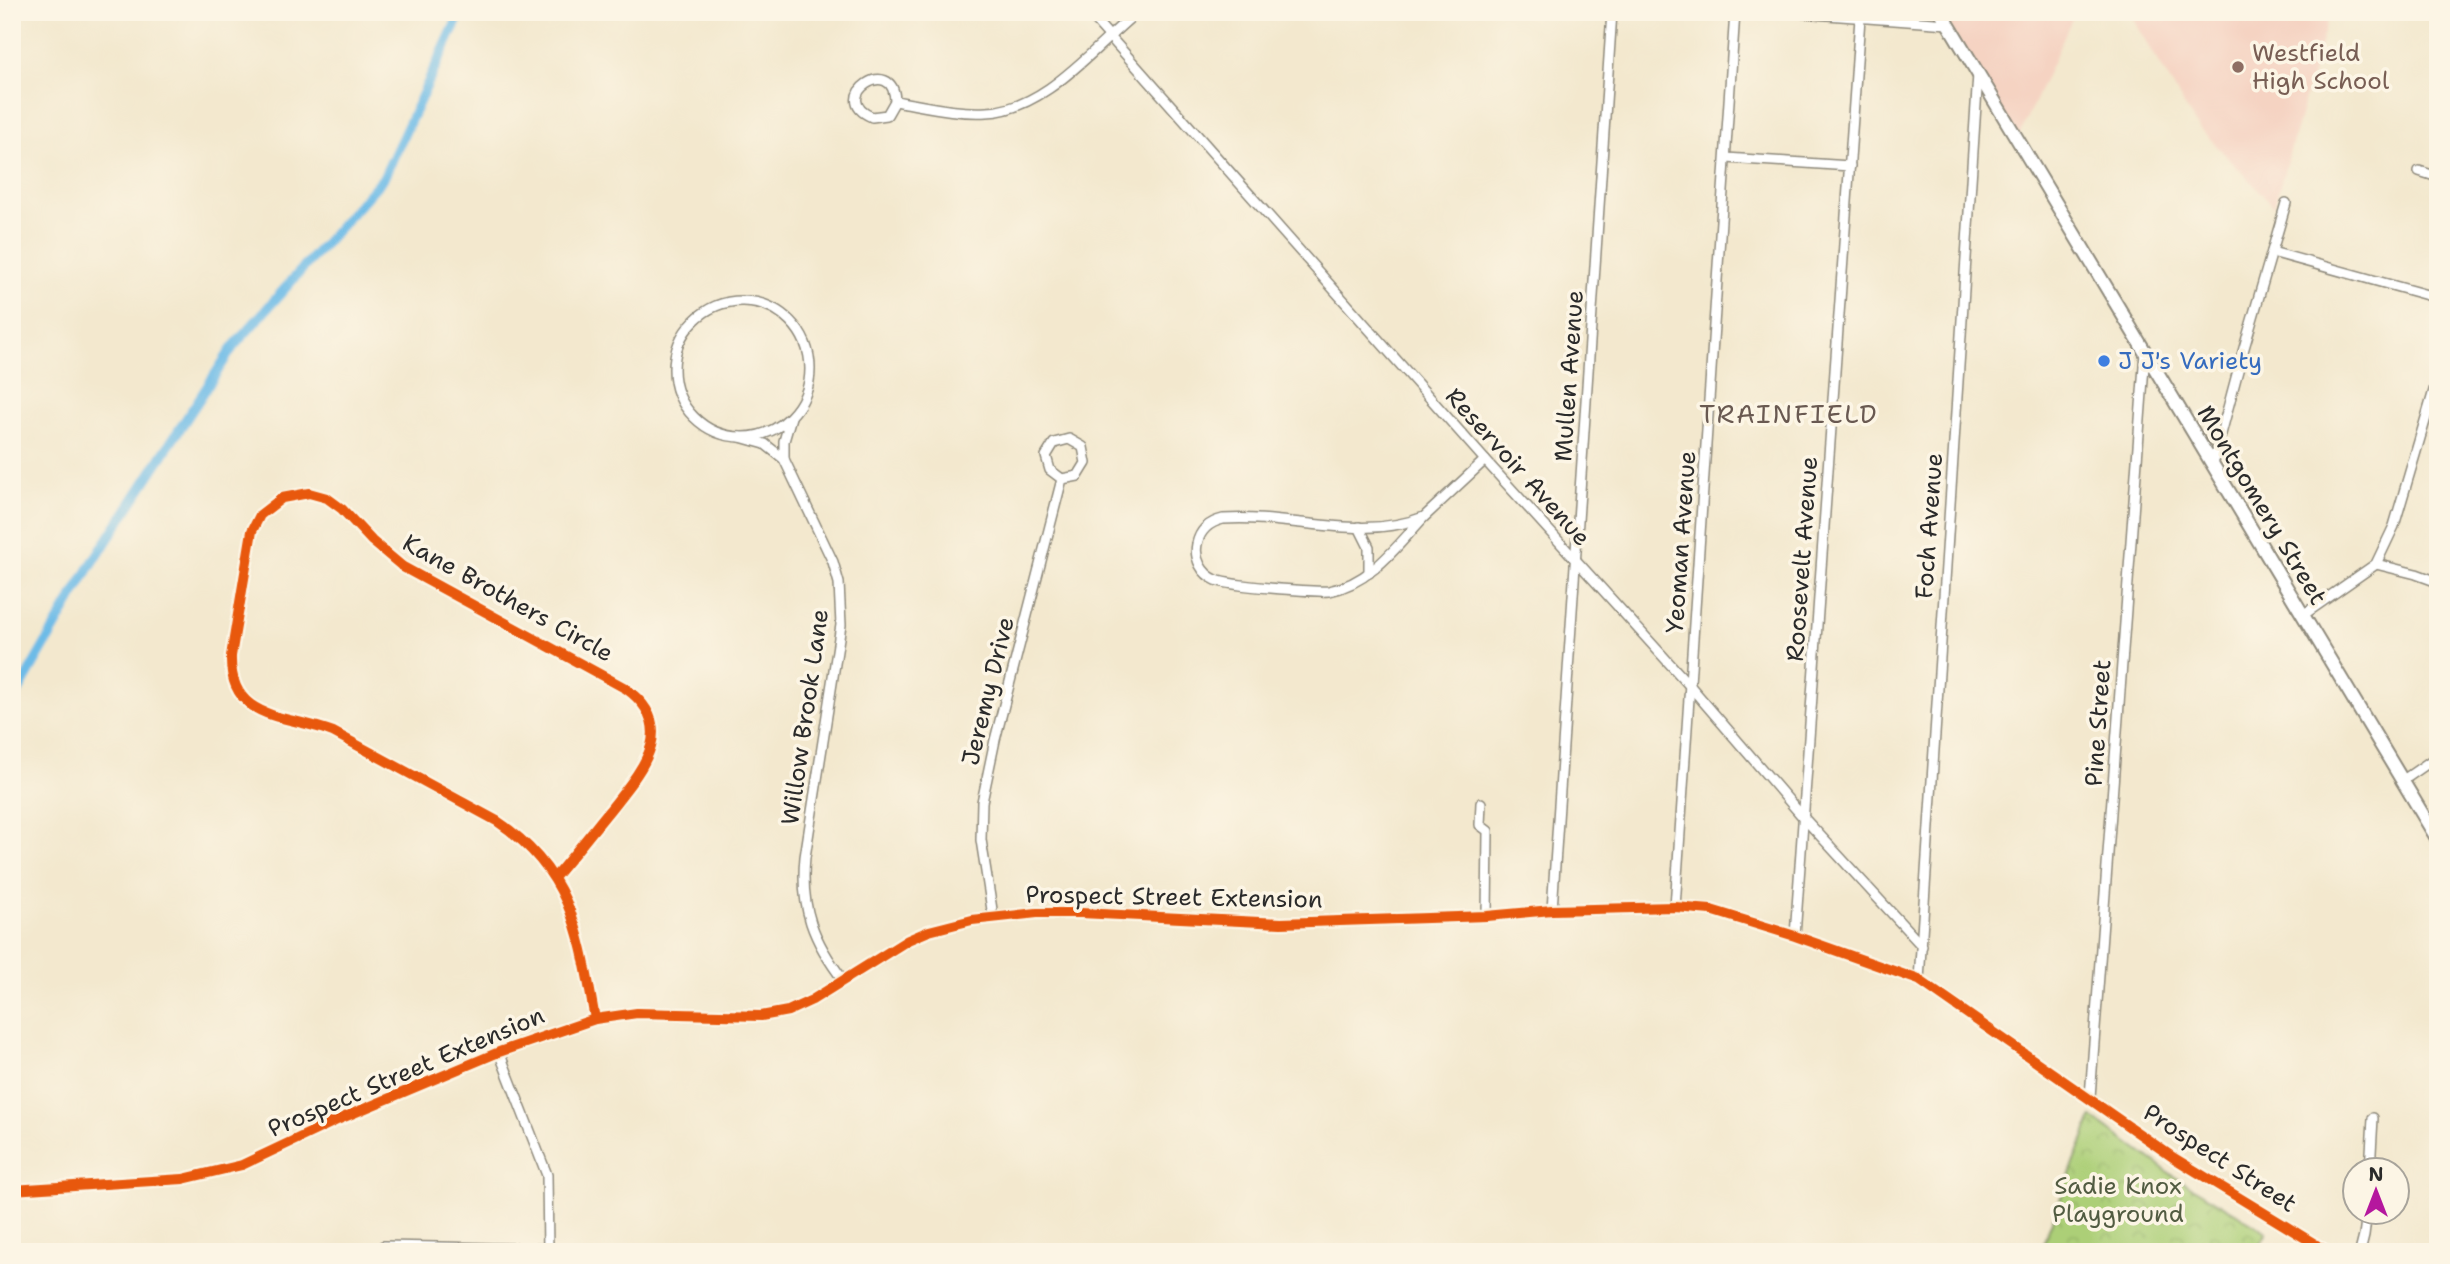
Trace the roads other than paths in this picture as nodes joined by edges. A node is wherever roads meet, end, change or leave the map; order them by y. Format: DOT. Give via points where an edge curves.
graph roads {
  1 [pos="1088,12"];
  2 [pos="1137,12"];
  3 [pos="1612,12"];
  4 [pos="1735,12"];
  5 [pos="1787,12"];
  6 [pos="1860,18"];
  7 [pos="1944,18"];
  8 [pos="1109,35"];
  9 [pos="1978,74"];
  10 [pos="895,101"];
  11 [pos="1726,158"];
  12 [pos="1850,166"];
  13 [pos="2419,171"];
  14 [pos="2438,177"];
  15 [pos="2286,203"];
  16 [pos="2272,253"];
  17 [pos="2438,298"];
  18 [pos="2145,352"];
  19 [pos="2438,377"];
  20 [pos="791,416"];
  21 [pos="740,437"];
  22 [pos="784,459"];
  23 [pos="1485,460"];
  24 [pos="2213,464"];
  25 [pos="1062,479"];
  26 [pos="1424,517"];
  27 [pos="1359,527"];
  28 [pos="1576,559"];
  29 [pos="2376,564"];
  30 [pos="1369,573"];
  31 [pos="2438,582"];
  32 [pos="2303,615"];
  33 [pos="1690,686"];
  34 [pos="2438,756"];
  35 [pos="2403,781"];
  36 [pos="1481,803"];
  37 [pos="1803,817"];
  38 [pos="2438,840"];
  39 [pos="554,878"];
  40 [pos="1675,907"];
  41 [pos="1552,910"];
  42 [pos="993,916"];
  43 [pos="1487,916"];
  44 [pos="1795,936"];
  45 [pos="1922,946"];
  46 [pos="1919,979"];
  47 [pos="844,981"];
  48 [pos="595,1019"];
  49 [pos="499,1052"];
  50 [pos="2090,1097"];
  51 [pos="2373,1118"];
  52 [pos="2371,1156"];
  53 [pos="12,1190"];
  54 [pos="2365,1226"];
  55 [pos="548,1250"];
  56 [pos="383,1252"];
  57 [pos="2328,1252"];
  58 [pos="2360,1252"];
  1 -- 8 [label="street, Reservoir Avenue"];
  2 -- 8 [label="street"];
  3 -- 28 [label="street, Mullen Avenue"];
  4 -- 11 [label="street, Yeoman Avenue"];
  5 -- 6 [label="street"];
  6 -- 7 [label="street"];
  6 -- 12 [label="street, Roosevelt Avenue"];
  7 -- 9 [label="main road, Montgomery Street"];
  8 -- 10 [label="street" via="1049,90 1014,108 975,112"];
  8 -- 23 [label="street, Reservoir Avenue"];
  9 -- 18 [label="main road, Montgomery Street"];
  9 -- 45 [label="street, Foch Avenue"];
  10 -- 10 [label="street" via="887,114 872,117 861,111 857,96 863,85 879,79 893,89"];
  11 -- 12 [label="street"];
  11 -- 33 [label="street, Yeoman Avenue"];
  12 -- 37 [label="street, Roosevelt Avenue"];
  13 -- 14 [label="street"];
  15 -- 16 [label="street"];
  16 -- 17 [label="street"];
  16 -- 24 [label="street"];
  18 -- 24 [label="main road, Montgomery Street"];
  18 -- 50 [label="street, Pine Street"];
  19 -- 29 [label="street" via="2394,526"];
  20 -- 21 [label="street" via="773,430"];
  20 -- 21 [label="street" via="810,377 801,334 786,317 767,306 735,301 714,307 696,318 682,335 673,366 676,387 685,407 700,423"];
  20 -- 22 [label="street"];
  21 -- 22 [label="street" via="765,444"];
  22 -- 47 [label="street, Willow Brook Lane" via="833,562 841,593 841,625 803,884 817,940"];
  23 -- 26 [label="street"];
  23 -- 28 [label="street, Reservoir Avenue"];
  24 -- 32 [label="main road, Montgomery Street"];
  25 -- 25 [label="street" via="1049,470 1046,456 1054,443 1069,439 1083,447 1086,463 1077,476"];
  25 -- 42 [label="street, Jeremy Drive" via="982,802 981,840"];
  26 -- 27 [label="street" via="1390,526"];
  26 -- 30 [label="street"];
  27 -- 30 [label="street" via="1369,547"];
  27 -- 30 [label="street" via="1223,519 1205,529 1197,556 1207,574 1226,582 1329,591"];
  28 -- 33 [label="street, Reservoir Avenue"];
  28 -- 41 [label="street, Mullen Avenue"];
  29 -- 31 [label="street"];
  29 -- 32 [label="street"];
  32 -- 35 [label="main road, Montgomery Street"];
  33 -- 37 [label="street, Reservoir Avenue"];
  33 -- 40 [label="street, Yeoman Avenue"];
  34 -- 35 [label="street"];
  35 -- 38 [label="main road, Montgomery Street"];
  36 -- 43 [label="street" via="1480,825 1488,831"];
  37 -- 44 [label="street, Roosevelt Avenue"];
  37 -- 45 [label="street, Reservoir Avenue"];
  39 -- 39 [label="street, Kane Brothers Circle" via="646,763 653,735 639,700 625,688 403,567 327,498 300,493 274,502 260,515 250,540 230,656 239,692 259,711 333,732 497,821 534,852"];
  39 -- 48 [label="street, Kane Brothers Circle" via="576,926"];
  40 -- 41 [label="street, Prospect Street Extension"];
  40 -- 44 [label="street, Prospect Street Extension" via="1711,910"];
  41 -- 43 [label="street, Prospect Street Extension"];
  42 -- 43 [label="street, Prospect Street Extension" via="1081,913 1281,923"];
  42 -- 47 [label="street, Prospect Street Extension" via="908,940"];
  44 -- 46 [label="street, Prospect Street Extension"];
  45 -- 46 [label="street, Foch Avenue"];
  46 -- 50 [label="street, Prospect Street Extension"];
  47 -- 48 [label="street, Prospect Street Extension" via="801,1005 761,1016 637,1013"];
  48 -- 49 [label="street, Prospect Street Extension"];
  49 -- 53 [label="street, Prospect Street Extension" via="242,1165 183,1179"];
  49 -- 55 [label="street" via="547,1175"];
  50 -- 57 [label="street, Prospect Street" via="2174,1158"];
  51 -- 52 [label="street"];
  54 -- 58 [label="street"];
  55 -- 56 [label="street" via="383,1246"];
}
